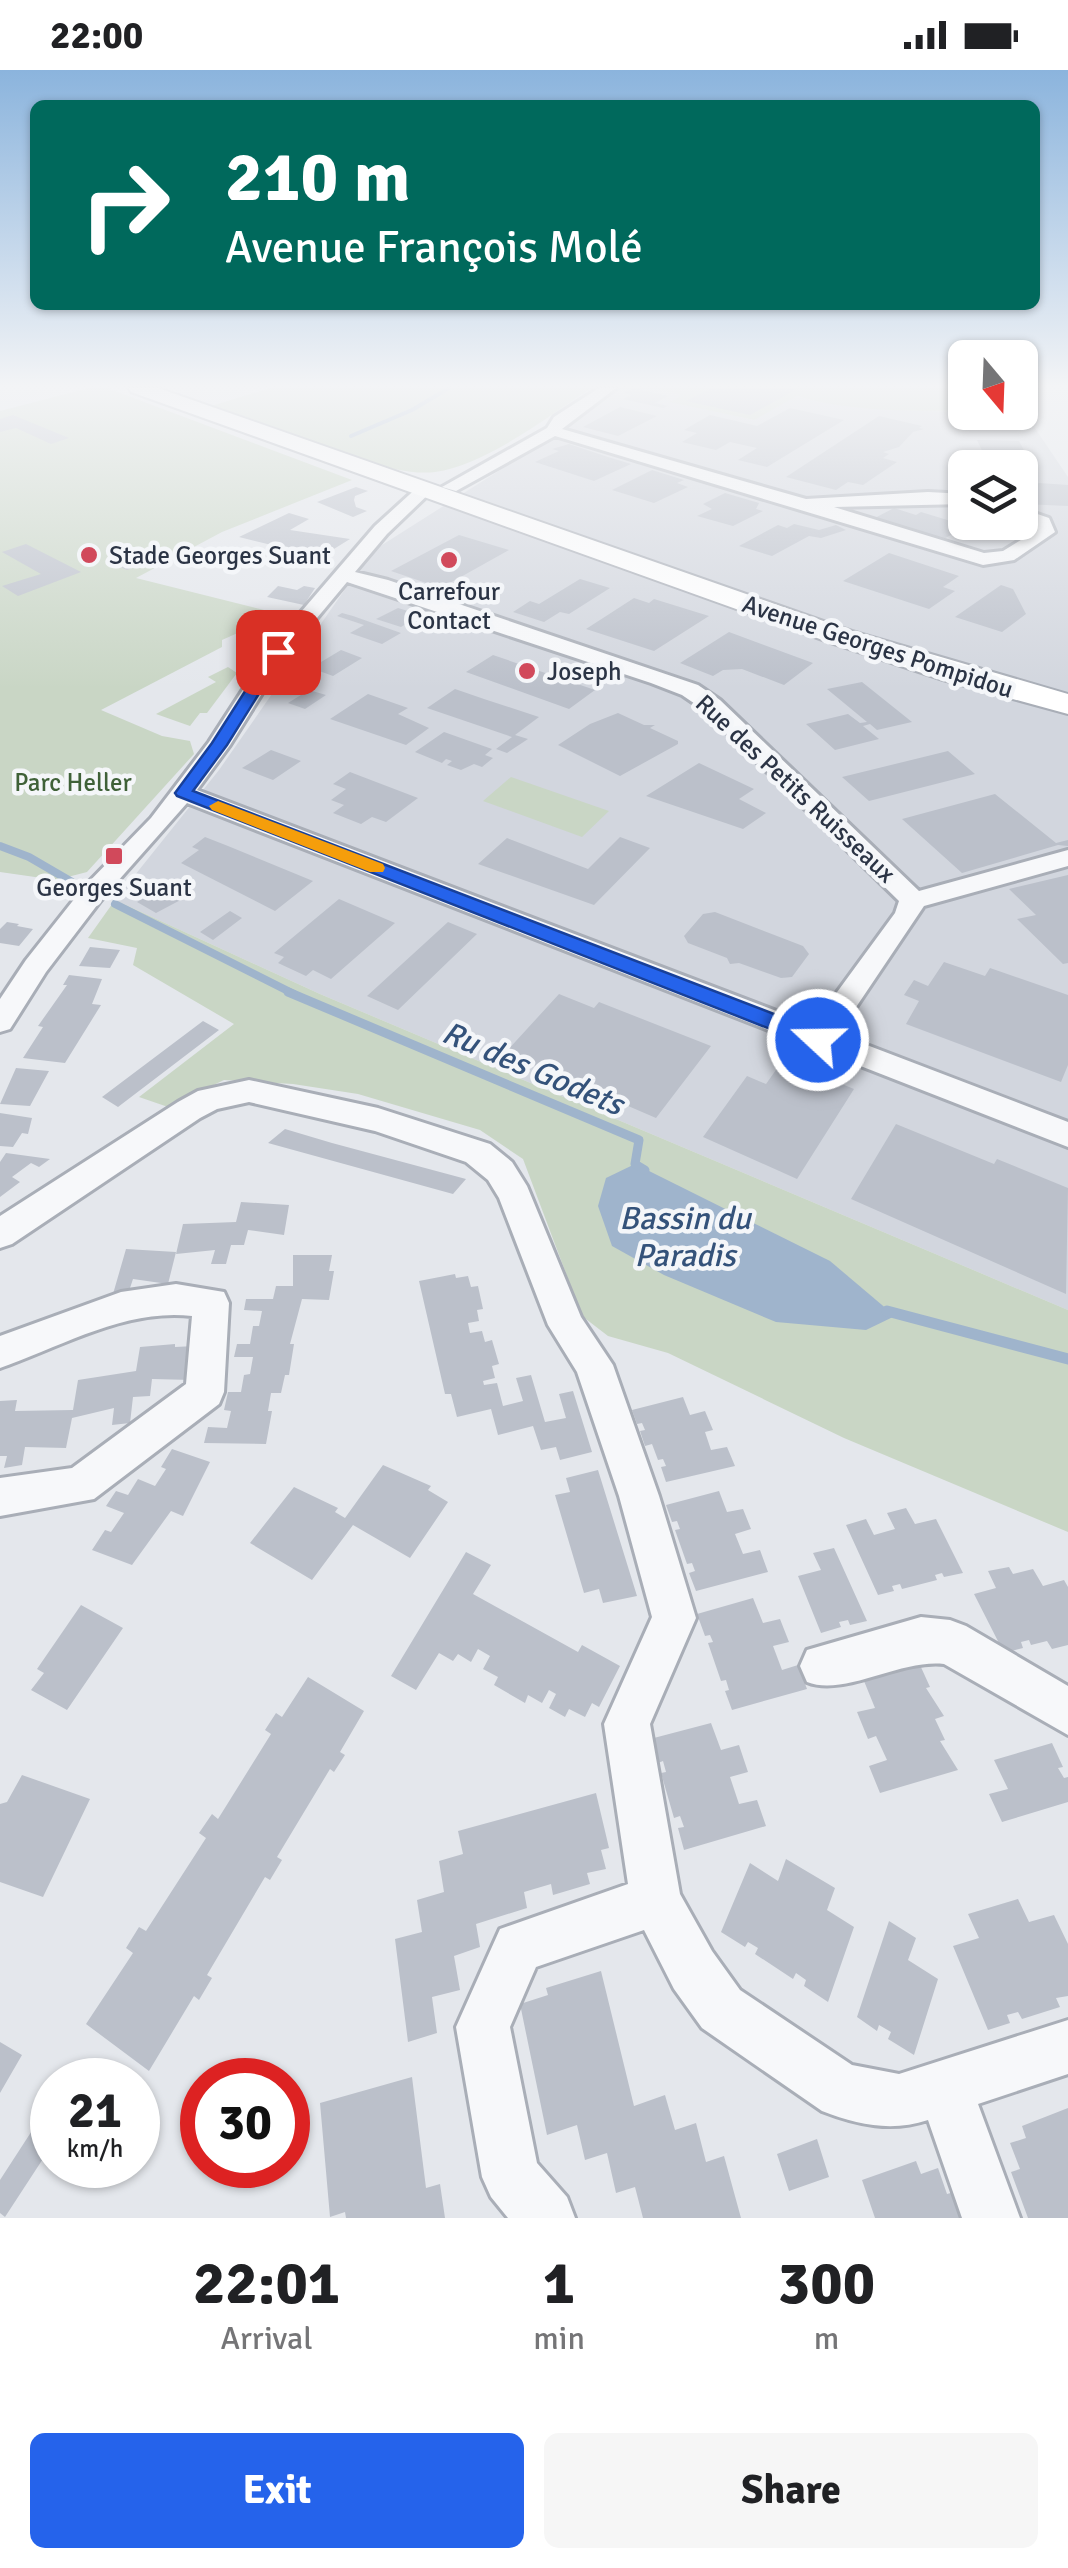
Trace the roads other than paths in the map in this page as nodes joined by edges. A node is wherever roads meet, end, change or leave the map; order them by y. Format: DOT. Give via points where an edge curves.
graph roads {
  1 [pos="438,488"];
  2 [pos="750,488"];
  3 [pos="948,498"];
  4 [pos="805,504"];
  5 [pos="473,505"];
  6 [pos="402,515"];
  7 [pos="1038,520"];
  8 [pos="1038,537"];
  9 [pos="1033,540"];
  10 [pos="605,552"];
  11 [pos="342,576"];
  12 [pos="1068,700"];
  13 [pos="183,793"];
  14 [pos="1068,858"];
  15 [pos="912,901"];
  16 [pos="0,1022"];
  17 [pos="818,1040"];
  18 [pos="1068,1135"];
  19 [pos="0,1234"];
  20 [pos="0,1352"];
  21 [pos="0,1497"];
  22 [pos="823,1666"];
  23 [pos="1068,1712"];
  24 [pos="656,1900"];
  25 [pos="1068,2047"];
  26 [pos="945,2090"];
  27 [pos="546,2218"];
  28 [pos="991,2218"];
  1 -- 5 [label="main road, Avenue Georges Pompidou"];
  1 -- 6 [label="street"];
  1 -- 10 [label="main road, Avenue Georges Pompidou" via="548,523"];
  2 -- 4 [label="street"];
  3 -- 4 [label="street"];
  4 -- 9 [label="street" via="982,560 1008,556"];
  5 -- 6 [label="main road"];
  5 -- 10 [label="main road, Avenue Georges Pompidou"];
  6 -- 11 [label="street"];
  7 -- 8 [label="street" via="1046,532"];
  10 -- 12 [label="main road, Avenue Georges Pompidou" via="938,671"];
  11 -- 13 [label="street" via="278,652"];
  11 -- 15 [label="street, Rue des Petits Ruisseaux" via="703,697"];
  13 -- 16 [label="street" via="92,894"];
  13 -- 17 [label="street"];
  14 -- 15 [label="street"];
  15 -- 17 [label="street, Rue des Petits Ruisseaux"];
  17 -- 18 [label="street"];
  19 -- 24 [label="street" via="209,1099 249,1091 378,1120 478,1154 500,1172 566,1325 594,1365 674,1618 627,1724"];
  20 -- 21 [label="street" via="122,1307 176,1299 211,1303 204,1392 80,1486"];
  22 -- 23 [label="street" via="920,1639 950,1642"];
  24 -- 26 [label="street" via="721,2009 842,2091 898,2102"];
  24 -- 27 [label="street" via="518,1948 483,2027 510,2178"];
  25 -- 26 [label="street"];
  26 -- 28 [label="street"];
}
